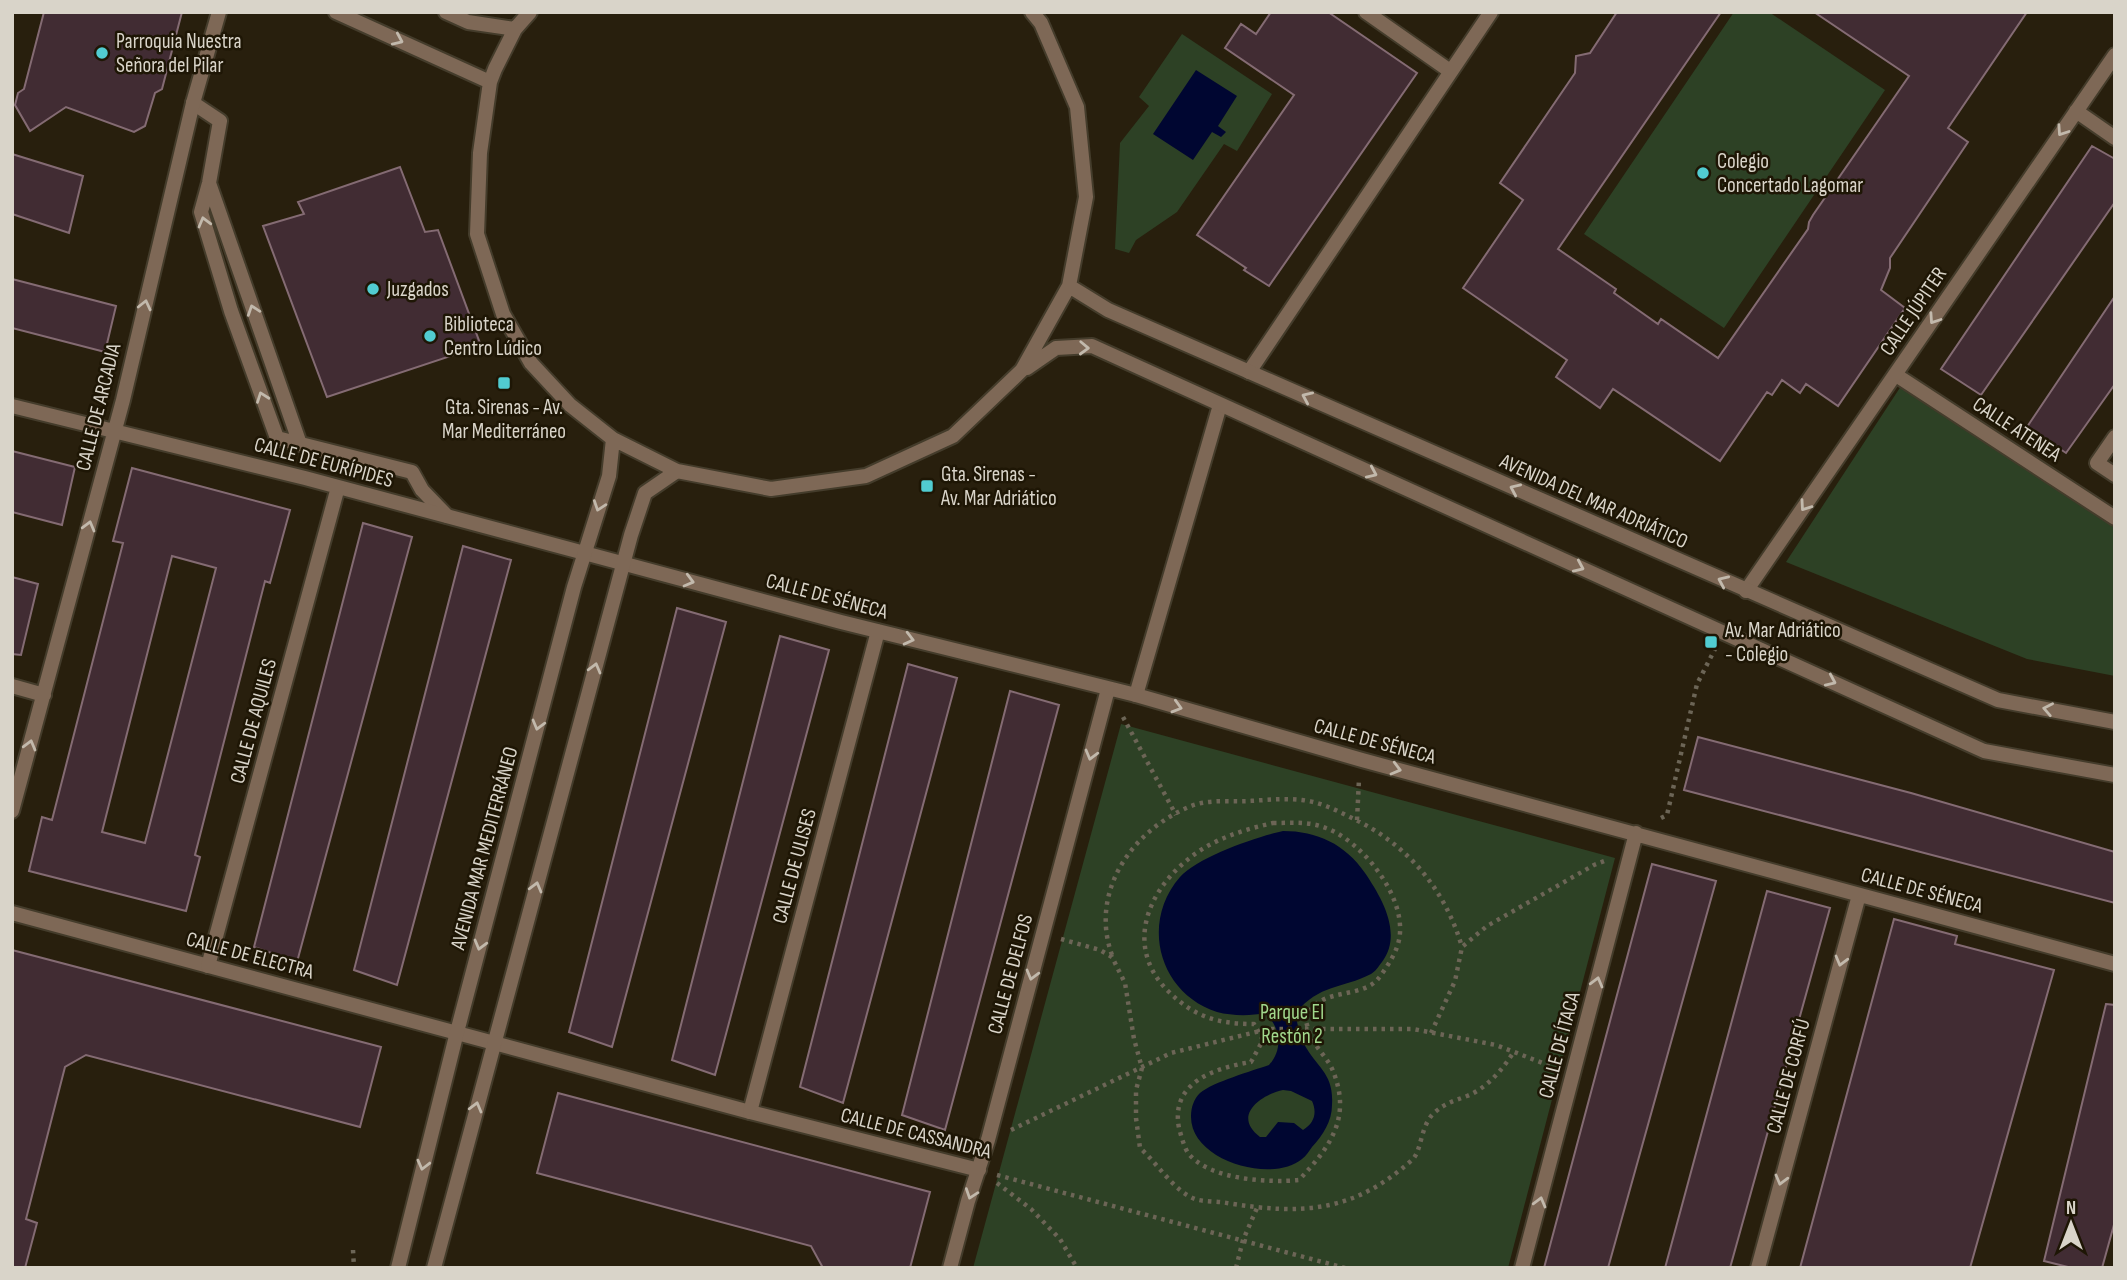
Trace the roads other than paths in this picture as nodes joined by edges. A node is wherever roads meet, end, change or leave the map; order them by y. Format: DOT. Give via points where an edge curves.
graph roads {
  1 [pos="219,12"];
  2 [pos="336,12"];
  3 [pos="446,12"];
  4 [pos="530,12"];
  5 [pos="1032,12"];
  6 [pos="1366,12"];
  7 [pos="1491,12"];
  8 [pos="515,29"];
  9 [pos="2115,55"];
  10 [pos="1450,71"];
  11 [pos="490,82"];
  12 [pos="192,103"];
  13 [pos="2076,111"];
  14 [pos="2115,138"];
  15 [pos="209,183"];
  16 [pos="1069,286"];
  17 [pos="1022,370"];
  18 [pos="1249,372"];
  19 [pos="1896,375"];
  20 [pos="1220,405"];
  21 [pos="12,407"];
  22 [pos="114,431"];
  23 [pos="2115,437"];
  24 [pos="613,439"];
  25 [pos="300,444"];
  26 [pos="677,471"];
  27 [pos="2115,475"];
  28 [pos="338,487"];
  29 [pos="447,516"];
  30 [pos="2115,517"];
  31 [pos="584,553"];
  32 [pos="623,563"];
  33 [pos="1746,591"];
  34 [pos="878,631"];
  35 [pos="12,686"];
  36 [pos="1108,689"];
  37 [pos="44,695"];
  38 [pos="1136,695"];
  39 [pos="2115,722"];
  40 [pos="2115,775"];
  41 [pos="12,811"];
  42 [pos="1636,833"];
  43 [pos="1858,895"];
  44 [pos="12,913"];
  45 [pos="2115,964"];
  46 [pos="208,966"];
  47 [pos="457,1032"];
  48 [pos="477,1037"];
  49 [pos="494,1042"];
  50 [pos="750,1112"];
  51 [pos="979,1170"];
  52 [pos="398,1268"];
  53 [pos="434,1268"];
  54 [pos="950,1268"];
  55 [pos="1522,1268"];
  56 [pos="1758,1268"];
  1 -- 12 [label="street, CALLE DE ARCADIA"];
  2 -- 11 [label="street, one-way"];
  3 -- 8 [label="street" via="468,22"];
  4 -- 8 [label="street"];
  5 -- 16 [label="street" via="1077,107 1086,197"];
  6 -- 10 [label="street"];
  7 -- 10 [label="street"];
  8 -- 11 [label="street"];
  9 -- 13 [label="street, CALLE JÚPITER"];
  10 -- 18 [label="street"];
  11 -- 24 [label="street" via="480,153 477,234 503,314 531,363 570,405"];
  12 -- 15 [label="street" via="220,121"];
  22 -- 12 [label="street, CALLE DE ARCADIA, one-way"];
  13 -- 14 [label="street"];
  13 -- 19 [label="street, CALLE JÚPITER, one-way"];
  25 -- 15 [label="street, one-way"];
  25 -- 15 [label="street, one-way" via="277,438 231,311 201,212"];
  16 -- 17 [label="street"];
  16 -- 18 [label="street, AVENIDA DEL MAR ADRIÁTICO" via="1108,310"];
  17 -- 20 [label="street, one-way" via="1056,348 1092,346"];
  17 -- 26 [label="street" via="953,436 866,477 771,489"];
  33 -- 18 [label="street, AVENIDA DEL MAR ADRIÁTICO, one-way"];
  19 -- 30 [label="street, CALLE ATENEA"];
  19 -- 33 [label="street, CALLE JÚPITER, one-way"];
  20 -- 38 [label="street"];
  20 -- 40 [label="street, one-way" via="1984,751"];
  21 -- 22 [label="street, CALLE DE EURÍPIDES"];
  22 -- 28 [label="street, CALLE DE EURÍPIDES"];
  37 -- 22 [label="street, CALLE DE ARCADIA, one-way"];
  23 -- 27 [label="street" via="2097,463"];
  24 -- 26 [label="street"];
  24 -- 31 [label="street, AVENIDA MAR MEDITERRÁNEO, one-way" via="609,477"];
  25 -- 29 [label="street" via="412,472"];
  26 -- 32 [label="street" via="645,493"];
  28 -- 29 [label="street, CALLE DE EURÍPIDES"];
  28 -- 46 [label="street, CALLE DE AQUILES"];
  29 -- 31 [label="street, CALLE DE EURÍPIDES"];
  31 -- 32 [label="street, CALLE DE EURÍPIDES"];
  31 -- 47 [label="street, AVENIDA MAR MEDITERRÁNEO, one-way"];
  32 -- 34 [label="street, CALLE DE SÉNECA, one-way"];
  49 -- 32 [label="street, one-way"];
  39 -- 33 [label="street, AVENIDA DEL MAR ADRIÁTICO, one-way" via="1998,700"];
  34 -- 36 [label="street, CALLE DE SÉNECA, one-way"];
  34 -- 50 [label="street, CALLE DE ULISES"];
  35 -- 37 [label="street"];
  36 -- 38 [label="street, CALLE DE SÉNECA"];
  36 -- 51 [label="street, CALLE DE DELFOS, one-way"];
  41 -- 37 [label="street, CALLE DE ARCADIA, one-way"];
  38 -- 42 [label="street, CALLE DE SÉNECA, one-way"];
  42 -- 43 [label="street, CALLE DE SÉNECA"];
  55 -- 42 [label="street, CALLE DE ÍTACA, one-way"];
  43 -- 45 [label="street, CALLE DE SÉNECA"];
  43 -- 56 [label="street, CALLE DE CORFÚ, one-way"];
  44 -- 46 [label="street, CALLE DE ELECTRA"];
  46 -- 47 [label="street, CALLE DE ELECTRA"];
  47 -- 48 [label="street, CALLE DE ELECTRA"];
  47 -- 52 [label="street, AVENIDA MAR MEDITERRÁNEO, one-way"];
  48 -- 49 [label="street, CALLE DE CASSANDRA"];
  49 -- 50 [label="street, CALLE DE CASSANDRA"];
  53 -- 49 [label="street, one-way"];
  50 -- 51 [label="street, CALLE DE CASSANDRA"];
  51 -- 54 [label="street, CALLE DE DELFOS, one-way"];
}
